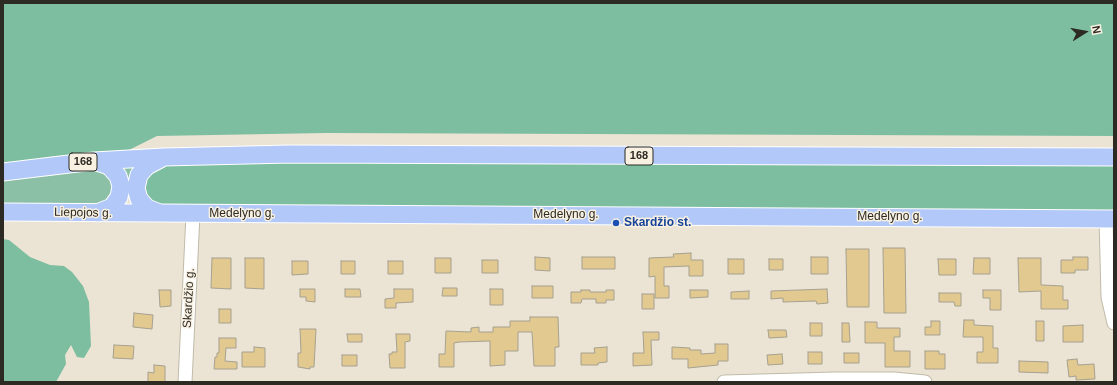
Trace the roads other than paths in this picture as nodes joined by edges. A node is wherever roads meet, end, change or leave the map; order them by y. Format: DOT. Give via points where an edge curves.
graph roads {
  1 [pos="164,157"];
  2 [pos="1114,157"];
  3 [pos="94,161"];
  4 [pos="3,172"];
  5 [pos="3,212"];
  6 [pos="97,213"];
  7 [pos="162,214"];
  8 [pos="193,214"];
  9 [pos="1110,219"];
  10 [pos="1114,323"];
  11 [pos="185,382"];
  12 [pos="724,382"];
  13 [pos="925,382"];
  1 -- 2 [label="main road, 168" via="290,154"];
  1 -- 3 [label="main road, 168"];
  1 -- 7 [label="main road" via="147,166 139,175 136,188 139,199 147,208"];
  3 -- 4 [label="main road, 168"];
  3 -- 6 [label="main road" via="109,166 118,176 121,186 119,197 112,207"];
  5 -- 6 [label="main road, Liepojos g."];
  6 -- 7 [label="main road, Liepojos g."];
  7 -- 8 [label="main road, Medelyno g."];
  8 -- 9 [label="main road, Medelyno g."];
  8 -- 11 [label="street, Skardžio g."];
  9 -- 10 [label="street" via="1108,297"];
  12 -- 13 [label="street" via="836,379"];
}
